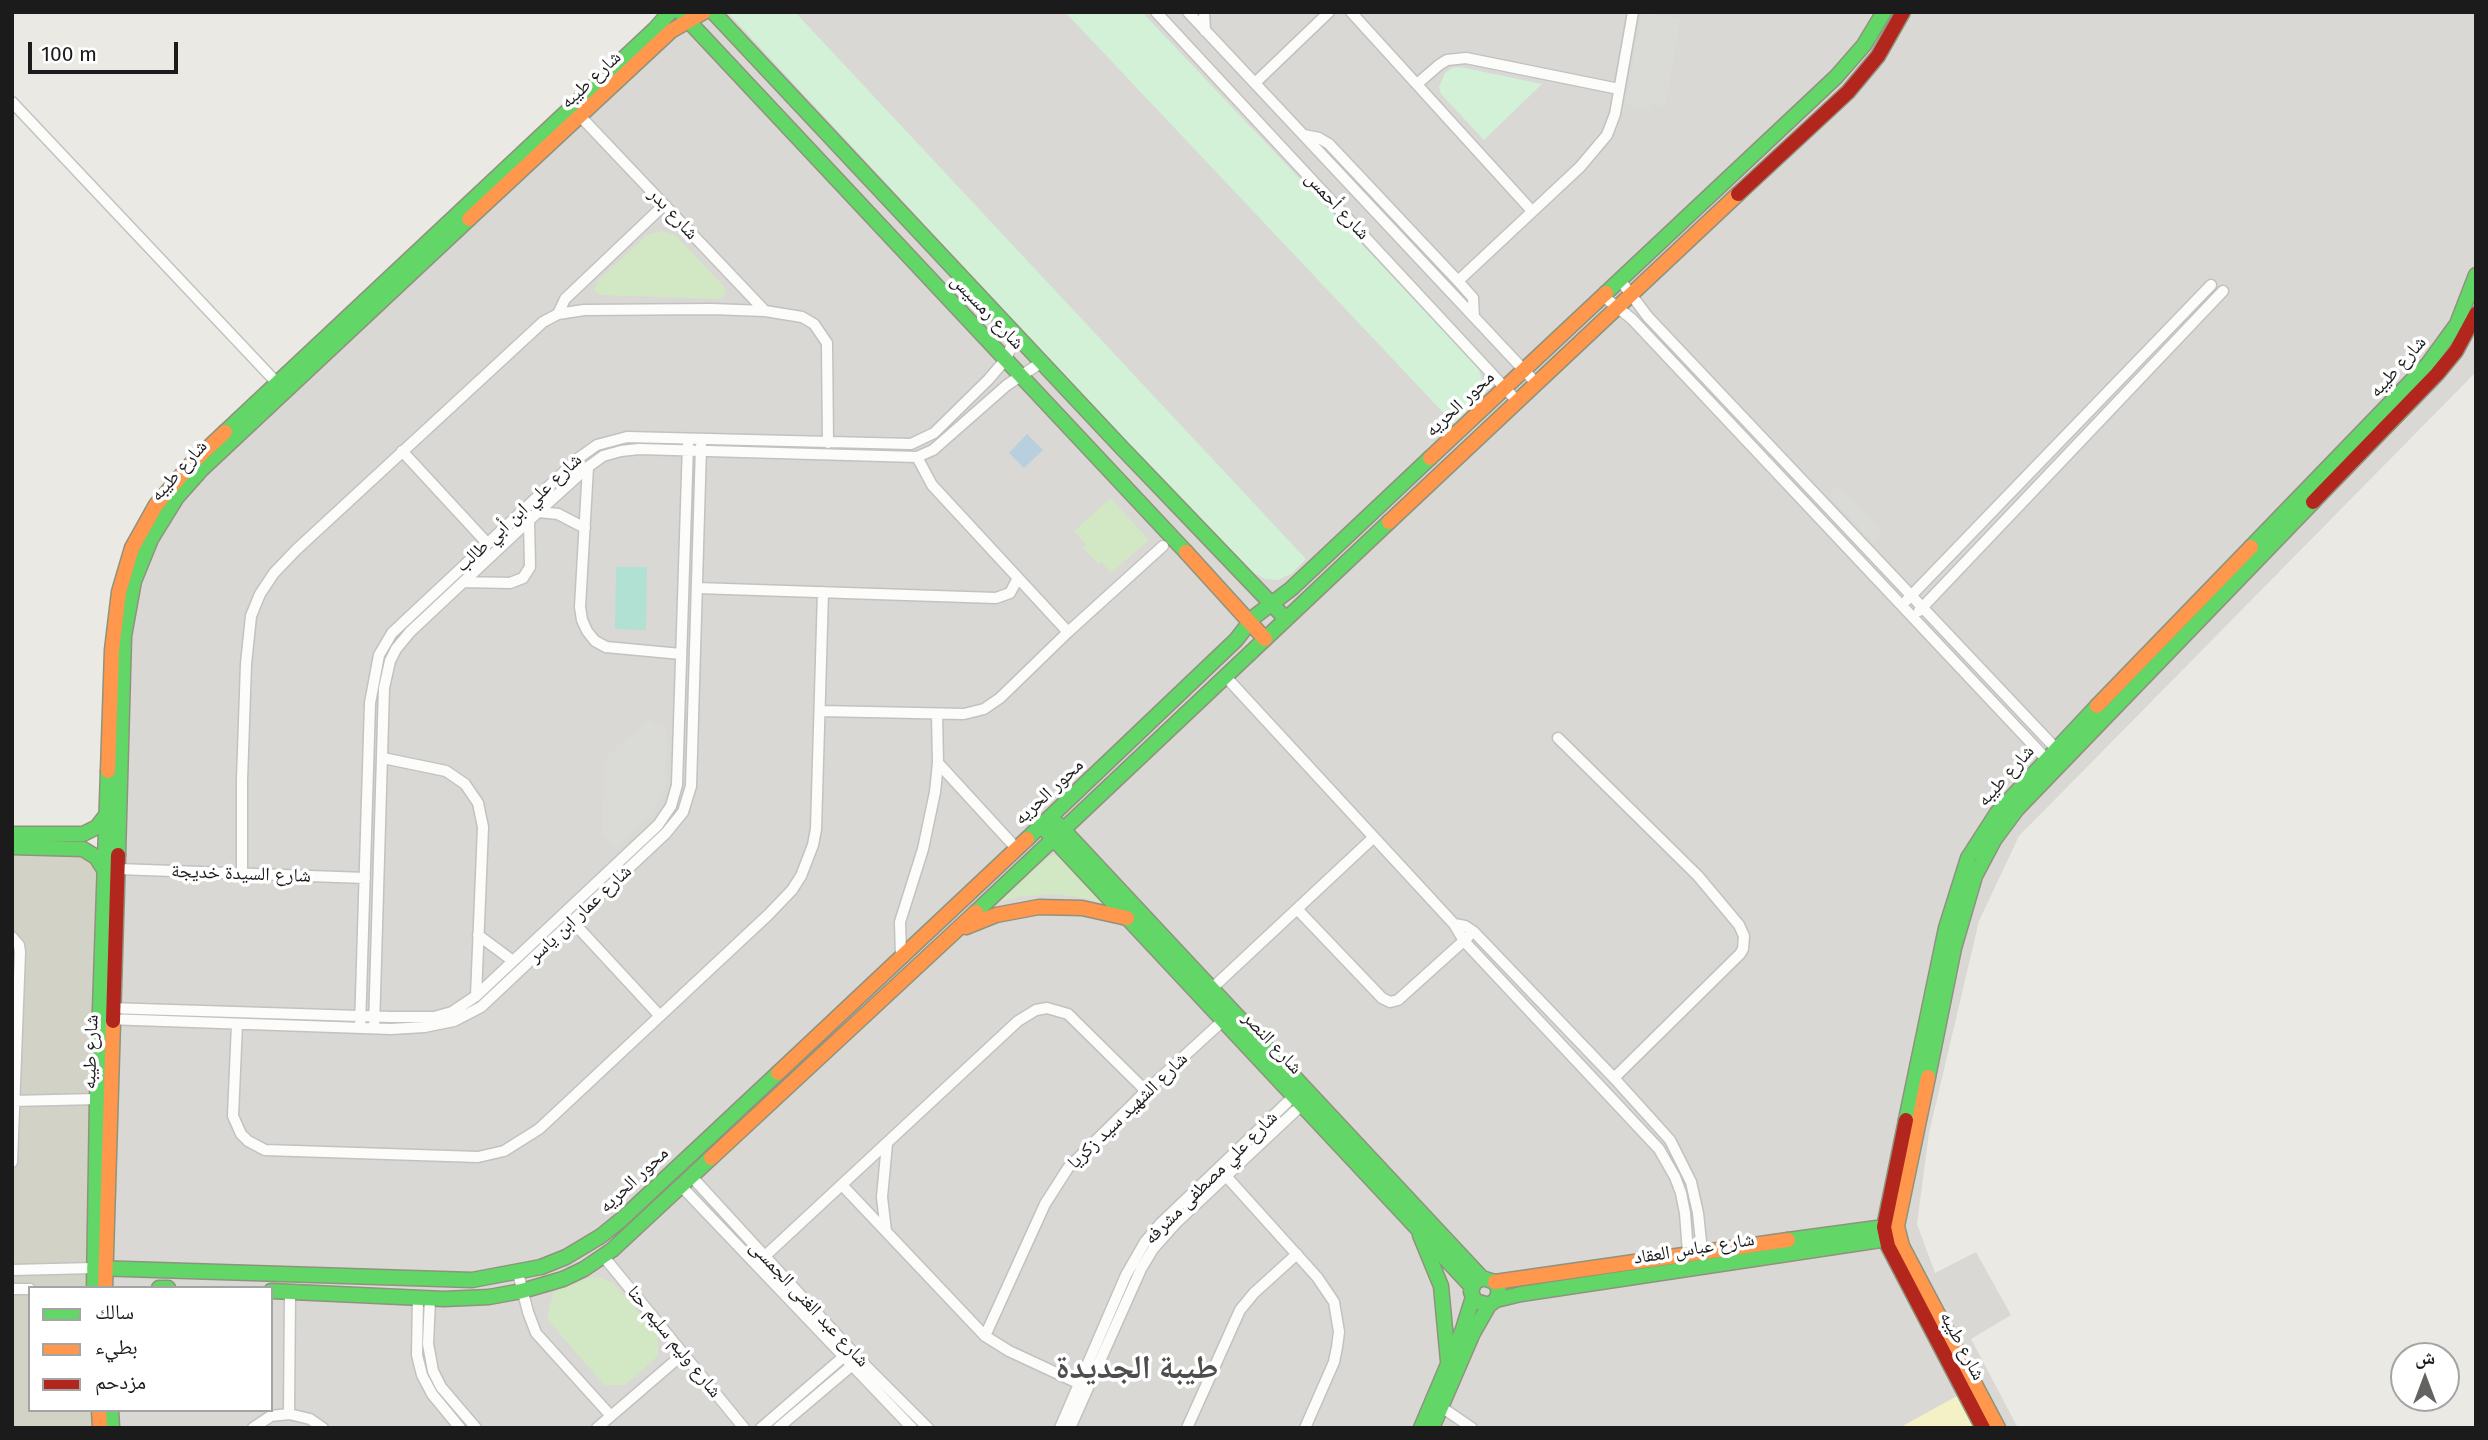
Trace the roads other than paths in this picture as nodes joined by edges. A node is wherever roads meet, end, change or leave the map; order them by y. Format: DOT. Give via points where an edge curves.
graph roads {
  1 [pos="670,12"];
  2 [pos="704,12"];
  3 [pos="713,12"];
  4 [pos="1156,12"];
  5 [pos="1188,12"];
  6 [pos="1204,12"];
  7 [pos="1329,12"];
  8 [pos="1351,12"];
  9 [pos="1633,12"];
  10 [pos="1884,12"];
  11 [pos="1903,12"];
  12 [pos="684,16"];
  13 [pos="1205,31"];
  14 [pos="1245,73"];
  15 [pos="1255,83"];
  16 [pos="1417,84"];
  17 [pos="1229,89"];
  18 [pos="1619,89"];
  19 [pos="1265,95"];
  20 [pos="12,102"];
  21 [pos="1249,111"];
  22 [pos="581,117"];
  23 [pos="1304,135"];
  24 [pos="664,205"];
  25 [pos="1532,211"];
  26 [pos="2476,275"];
  27 [pos="1620,280"];
  28 [pos="1458,281"];
  29 [pos="2211,285"];
  30 [pos="389,288"];
  31 [pos="2222,292"];
  32 [pos="1629,295"];
  33 [pos="1603,296"];
  34 [pos="1617,306"];
  35 [pos="765,311"];
  36 [pos="2476,314"];
  37 [pos="554,315"];
  38 [pos="1474,317"];
  39 [pos="557,329"];
  40 [pos="1016,335"];
  41 [pos="1006,359"];
  42 [pos="1042,362"];
  43 [pos="1524,370"];
  44 [pos="1020,375"];
  45 [pos="277,383"];
  46 [pos="1536,383"];
  47 [pos="1505,388"];
  48 [pos="1517,401"];
  49 [pos="688,438"];
  50 [pos="701,438"];
  51 [pos="828,443"];
  52 [pos="402,451"];
  53 [pos="687,451"];
  54 [pos="701,452"];
  55 [pos="917,457"];
  56 [pos="2346,460"];
  57 [pos="588,467"];
  58 [pos="534,516"];
  59 [pos="585,528"];
  60 [pos="487,542"];
  61 [pos="1163,546"];
  62 [pos="1018,578"];
  63 [pos="463,582"];
  64 [pos="696,588"];
  65 [pos="823,592"];
  66 [pos="1912,596"];
  67 [pos="1272,603"];
  68 [pos="1901,606"];
  69 [pos="1923,607"];
  70 [pos="1286,618"];
  71 [pos="1913,618"];
  72 [pos="1250,622"];
  73 [pos="1068,632"];
  74 [pos="1265,639"];
  75 [pos="681,654"];
  76 [pos="1225,676"];
  77 [pos="1193,682"];
  78 [pos="1205,695"];
  79 [pos="820,711"];
  80 [pos="937,714"];
  81 [pos="1558,738"];
  82 [pos="383,758"];
  83 [pos="2055,758"];
  84 [pos="938,763"];
  85 [pos="107,814"];
  86 [pos="1046,822"];
  87 [pos="12,834"];
  88 [pos="1058,834"];
  89 [pos="1374,837"];
  90 [pos="12,847"];
  91 [pos="1016,848"];
  92 [pos="111,870"];
  93 [pos="242,874"];
  94 [pos="365,878"];
  95 [pos="1297,909"];
  96 [pos="1134,914"];
  97 [pos="572,921"];
  98 [pos="1454,924"];
  99 [pos="955,932"];
  100 [pos="1474,932"];
  101 [pos="478,935"];
  102 [pos="12,937"];
  103 [pos="1464,940"];
  104 [pos="901,957"];
  105 [pos="513,961"];
  106 [pos="1207,993"];
  107 [pos="476,996"];
  108 [pos="106,1013"];
  109 [pos="1228,1015"];
  110 [pos="660,1016"];
  111 [pos="360,1022"];
  112 [pos="374,1022"];
  113 [pos="237,1024"];
  114 [pos="1614,1077"];
  115 [pos="1146,1091"];
  116 [pos="1303,1096"];
  117 [pos="97,1099"];
  118 [pos="14,1101"];
  119 [pos="887,1144"];
  120 [pos="12,1162"];
  121 [pos="1227,1176"];
  122 [pos="687,1182"];
  123 [pos="842,1185"];
  124 [pos="1413,1222"];
  125 [pos="886,1231"];
  126 [pos="1891,1232"];
  127 [pos="1695,1252"];
  128 [pos="1297,1254"];
  129 [pos="604,1256"];
  130 [pos="765,1256"];
  131 [pos="99,1268"];
  132 [pos="12,1270"];
  133 [pos="519,1273"];
  134 [pos="94,1286"];
  135 [pos="104,1286"];
  136 [pos="1480,1286"];
  137 [pos="273,1291"];
  138 [pos="522,1291"];
  139 [pos="290,1292"];
  140 [pos="424,1298"];
  141 [pos="1492,1302"];
  142 [pos="985,1336"];
  143 [pos="683,1354"];
  144 [pos="852,1358"];
  145 [pos="1448,1362"];
  146 [pos="1080,1384"];
  147 [pos="1437,1404"];
  148 [pos="289,1413"];
  149 [pos="611,1416"];
  150 [pos="253,1428"];
  151 [pos="323,1428"];
  152 [pos="460,1428"];
  153 [pos="476,1428"];
  154 [pos="597,1428"];
  155 [pos="744,1428"];
  156 [pos="761,1428"];
  157 [pos="778,1428"];
  158 [pos="912,1428"];
  159 [pos="929,1428"];
  160 [pos="1060,1428"];
  161 [pos="1070,1428"];
  162 [pos="1187,1428"];
  163 [pos="1305,1428"];
  164 [pos="1421,1428"];
  165 [pos="1432,1428"];
  166 [pos="1472,1428"];
  167 [pos="1983,1428"];
  168 [pos="1998,1428"];
  1 -- 30 [label="main road, شارع طيبه"];
  2 -- 12 [label="main road, شارع طيبه"];
  3 -- 40 [label="main road, شارع رمسيس"];
  4 -- 17 [label="street, شارع أحمس"];
  5 -- 13 [label="street, شارع أحمس"];
  6 -- 13 [label="street"];
  7 -- 15 [label="street"];
  8 -- 16 [label="street"];
  9 -- 18 [label="street"];
  10 -- 27 [label="main road, محور الحريه" via="1871,37 1843,70"];
  11 -- 32 [label="main road, محور الحريه" via="1878,56 1848,92"];
  12 -- 22 [label="main road, شارع طيبه"];
  12 -- 41 [label="main road, شارع رمسيس"];
  13 -- 14 [label="street, شارع أحمس"];
  14 -- 15 [label="street, شارع أحمس"];
  14 -- 17 [label="street"];
  15 -- 19 [label="street, شارع أحمس"];
  16 -- 18 [label="street" via="1447,60 1466,58"];
  16 -- 25 [label="street"];
  17 -- 21 [label="street, شارع أحمس"];
  18 -- 25 [label="street" via="1611,125 1600,145"];
  19 -- 21 [label="street"];
  19 -- 23 [label="street, شارع أحمس"];
  20 -- 45 [label="street"];
  21 -- 47 [label="street, شارع أحمس"];
  22 -- 24 [label="street, شارع بدر"];
  22 -- 30 [label="main road, شارع طيبه"];
  23 -- 28 [label="street" via="1329,144"];
  23 -- 38 [label="street, شارع أحمس"];
  24 -- 35 [label="street, شارع بدر"];
  24 -- 37 [label="street" via="565,299"];
  25 -- 28 [label="street"];
  26 -- 56 [label="main road, شارع طيبه" via="2462,314 2437,355"];
  27 -- 32 [label="street"];
  27 -- 33 [label="main road, محور الحريه"];
  28 -- 38 [label="street" via="1473,298"];
  29 -- 66 [label="street"];
  30 -- 45 [label="main road, شارع طيبه"];
  30 -- 92 [label="main road, شارع طيبه" via="201,470 150,539 134,581 124,636"];
  31 -- 69 [label="street"];
  32 -- 34 [label="main road, محور الحريه"];
  32 -- 66 [label="street"];
  33 -- 34 [label="street"];
  33 -- 43 [label="main road, محور الحريه"];
  34 -- 46 [label="main road, محور الحريه"];
  34 -- 68 [label="street"];
  35 -- 37 [label="street" via="575,310"];
  35 -- 51 [label="street" via="802,317 824,336 829,350"];
  36 -- 56 [label="main road, شارع طيبه" via="2447,363"];
  37 -- 39 [label="street"];
  37 -- 52 [label="street"];
  38 -- 43 [label="street, شارع أحمس"];
  40 -- 41 [label="street, شارع علي ابن أبي طالب"];
  40 -- 42 [label="main road, شارع رمسيس"];
  41 -- 44 [label="main road, شارع رمسيس"];
  41 -- 51 [label="street, شارع علي ابن أبي طالب" via="926,438 903,445"];
  42 -- 44 [label="street"];
  42 -- 67 [label="main road, شارع رمسيس"];
  43 -- 46 [label="street, شارع أحمس"];
  43 -- 47 [label="main road, محور الحريه"];
  44 -- 55 [label="street" via="933,450"];
  44 -- 72 [label="main road, شارع رمسيس"];
  45 -- 85 [label="main road, شارع طيبه" via="166,491 132,548 114,621"];
  46 -- 48 [label="main road, محور الحريه"];
  47 -- 48 [label="street, شارع أحمس"];
  47 -- 67 [label="main road, محور الحريه"];
  48 -- 70 [label="main road, محور الحريه"];
  49 -- 50 [label="street, شارع علي ابن أبي طالب"];
  49 -- 53 [label="street, شارع عمار ابن ياسر"];
  49 -- 60 [label="street, شارع علي ابن أبي طالب" via="627,437 597,445"];
  50 -- 51 [label="street, شارع علي ابن أبي طالب"];
  50 -- 54 [label="street, شارع عمار ابن ياسر"];
  52 -- 60 [label="street"];
  52 -- 93 [label="street" via="285,561 254,606 246,664"];
  53 -- 54 [label="street, شارع علي ابن أبي طالب"];
  53 -- 57 [label="street, شارع علي ابن أبي طالب" via="621,451"];
  53 -- 75 [label="street, شارع عمار ابن ياسر"];
  54 -- 55 [label="street, شارع علي ابن أبي طالب"];
  54 -- 64 [label="street, شارع عمار ابن ياسر"];
  55 -- 62 [label="street" via="932,485"];
  56 -- 83 [label="main road, شارع طيبه"];
  57 -- 58 [label="street, شارع علي ابن أبي طالب"];
  57 -- 59 [label="street"];
  58 -- 59 [label="street" via="558,514"];
  58 -- 63 [label="street, شارع علي ابن أبي طالب"];
  58 -- 63 [label="street" via="530,567 523,578 510,583"];
  59 -- 75 [label="street" via="580,607 587,631 606,647"];
  60 -- 94 [label="street, شارع علي ابن أبي طالب" via="392,633 379,655 370,703"];
  61 -- 73 [label="street"];
  62 -- 65 [label="street" via="1010,593 996,598"];
  62 -- 73 [label="street"];
  63 -- 82 [label="street, شارع علي ابن أبي طالب" via="403,639 390,661 383,706"];
  64 -- 65 [label="street"];
  64 -- 97 [label="street, شارع عمار ابن ياسر" via="687,804 666,833"];
  65 -- 79 [label="street"];
  66 -- 68 [label="street"];
  66 -- 69 [label="street"];
  67 -- 70 [label="main road, شارع رمسيس"];
  67 -- 72 [label="main road, محور الحريه"];
  68 -- 71 [label="street"];
  69 -- 71 [label="street"];
  69 -- 83 [label="street"];
  70 -- 74 [label="main road, محور الحريه"];
  71 -- 83 [label="street"];
  72 -- 74 [label="main road, شارع رمسيس"];
  72 -- 77 [label="main road, محور الحريه"];
  73 -- 80 [label="street" via="993,704 974,712"];
  74 -- 76 [label="main road, محور الحريه"];
  75 -- 105 [label="street, شارع عمار ابن ياسر" via="678,777 671,806 658,825"];
  76 -- 78 [label="main road, محور الحريه"];
  76 -- 89 [label="street"];
  77 -- 78 [label="main road"];
  77 -- 86 [label="main road, محور الحريه"];
  78 -- 88 [label="main road, محور الحريه"];
  79 -- 80 [label="street"];
  79 -- 110 [label="street" via="816,829 801,876 779,904"];
  80 -- 84 [label="street"];
  81 -- 114 [label="street" via="1698,876 1744,936 1740,954"];
  82 -- 101 [label="street" via="446,771 465,784 478,803 484,827"];
  82 -- 112 [label="street, شارع علي ابن أبي طالب"];
  83 -- 126 [label="main road, شارع طيبه" via="1986,827 1961,875 1942,947"];
  84 -- 91 [label="street"];
  84 -- 104 [label="street" via="930,821 900,922"];
  85 -- 87 [label="main road" via="97,827 83,834"];
  85 -- 92 [label="main road, شارع طيبه"];
  86 -- 88 [label="main road, شارع النصر"];
  86 -- 91 [label="main road, محور الحريه"];
  88 -- 96 [label="main road, شارع النصر"];
  88 -- 99 [label="main road, محور الحريه"];
  89 -- 95 [label="street"];
  89 -- 98 [label="street"];
  90 -- 92 [label="main road" via="83,849"];
  91 -- 104 [label="main road, محور الحريه"];
  92 -- 93 [label="street, شارع السيدة خديجة"];
  92 -- 108 [label="main road, شارع طيبه"];
  93 -- 94 [label="street, شارع السيدة خديجة"];
  94 -- 111 [label="street, شارع علي ابن أبي طالب"];
  95 -- 103 [label="street" via="1390,1002 1398,1000"];
  95 -- 106 [label="street"];
  96 -- 99 [label="main road" via="1039,907 996,915"];
  96 -- 106 [label="main road, شارع النصر"];
  97 -- 110 [label="street"];
  97 -- 112 [label="street, شارع عمار ابن ياسر" via="472,1012 444,1024 407,1028"];
  98 -- 100 [label="street"];
  98 -- 103 [label="street"];
  99 -- 122 [label="main road, محور الحريه"];
  100 -- 103 [label="street"];
  100 -- 114 [label="street"];
  101 -- 105 [label="street"];
  101 -- 107 [label="street"];
  102 -- 118 [label="street" via="20,952"];
  103 -- 127 [label="street" via="1659,1149 1681,1193"];
  104 -- 133 [label="main road, محور الحريه" via="611,1227 566,1256"];
  105 -- 107 [label="street, شارع عمار ابن ياسر"];
  106 -- 109 [label="main road, شارع النصر"];
  107 -- 112 [label="street, شارع عمار ابن ياسر" via="443,1016"];
  108 -- 111 [label="street, شارع عمار ابن ياسر"];
  108 -- 113 [label="street, شارع عمار ابن ياسر"];
  108 -- 117 [label="main road, شارع طيبه"];
  108 -- 131 [label="main road, شارع طيبه"];
  109 -- 115 [label="street, شارع الشهيد سيد زكريا"];
  109 -- 116 [label="main road, شارع النصر"];
  110 -- 113 [label="street" via="539,1129 504,1151 465,1158 275,1152 256,1147 241,1134 233,1116"];
  111 -- 112 [label="street, شارع عمار ابن ياسر"];
  111 -- 113 [label="street, شارع عمار ابن ياسر"];
  114 -- 127 [label="street" via="1678,1153 1695,1198"];
  115 -- 119 [label="street" via="1068,1014 1036,1010 1018,1021"];
  115 -- 142 [label="street, شارع الشهيد سيد زكريا" via="1060,1180"];
  116 -- 121 [label="street, شارع علي مصطفى مشرفه"];
  116 -- 124 [label="main road, شارع النصر"];
  116 -- 136 [label="main road, شارع النصر"];
  116 -- 146 [label="street, شارع علي مصطفى مشرفه" via="1144,1242"];
  117 -- 118 [label="street"];
  117 -- 131 [label="main road, شارع طيبه"];
  118 -- 120 [label="street"];
  119 -- 123 [label="street"];
  119 -- 125 [label="street" via="882,1197"];
  121 -- 128 [label="street"];
  121 -- 161 [label="street, شارع علي مصطفى مشرفه" via="1168,1230 1147,1259"];
  122 -- 129 [label="main road, محور الحريه"];
  122 -- 130 [label="street, شارع عبد الغنى الجمسى"];
  122 -- 144 [label="street, شارع عبد الغنى الجمسى"];
  123 -- 125 [label="street"];
  123 -- 130 [label="street"];
  124 -- 136 [label="main road, شارع النصر"];
  124 -- 145 [label="main road" via="1441,1286"];
  125 -- 142 [label="street"];
  126 -- 127 [label="main road, شارع عباس العقاد"];
  126 -- 141 [label="main road, شارع عباس العقاد"];
  126 -- 167 [label="main road, شارع طيبه"];
  126 -- 168 [label="main road, شارع طيبه"];
  127 -- 136 [label="main road, شارع عباس العقاد"];
  128 -- 162 [label="street" via="1240,1310"];
  128 -- 163 [label="street" via="1334,1302 1339,1332 1334,1362"];
  129 -- 138 [label="main road, محور الحريه" via="563,1279"];
  129 -- 143 [label="street, شارع وليم سليم حنا"];
  130 -- 144 [label="street, شارع عبد الغنى الجمسى"];
  131 -- 132 [label="street"];
  131 -- 133 [label="main road, محور الحريه" via="443,1280"];
  131 -- 134 [label="main road, شارع طيبه"];
  131 -- 135 [label="main road, شارع طيبه"];
  133 -- 138 [label="street"];
  136 -- 141 [label="main road" via="1479,1303"];
  136 -- 141 [label="main road" via="1499,1291"];
  136 -- 145 [label="main road"];
  137 -- 139 [label="main road, محور الحريه"];
  138 -- 140 [label="main road, محور الحريه" via="474,1298"];
  138 -- 149 [label="street" via="536,1333"];
  139 -- 140 [label="main road, محور الحريه"];
  139 -- 148 [label="street"];
  140 -- 152 [label="street" via="417,1355 422,1376"];
  140 -- 153 [label="street" via="433,1371"];
  141 -- 147 [label="main road"];
  142 -- 146 [label="street"];
  143 -- 149 [label="street"];
  143 -- 155 [label="street, شارع وليم سليم حنا"];
  144 -- 156 [label="street"];
  144 -- 157 [label="street"];
  144 -- 158 [label="street, شارع عبد الغنى الجمسى"];
  144 -- 159 [label="street, شارع عبد الغنى الجمسى"];
  145 -- 147 [label="main road"];
  146 -- 160 [label="street, شارع علي مصطفى مشرفه"];
  147 -- 164 [label="main road"];
  147 -- 165 [label="main road"];
  147 -- 166 [label="street"];
  148 -- 150 [label="street" via="271,1416"];
  148 -- 151 [label="street"];
  149 -- 154 [label="street"];
}
